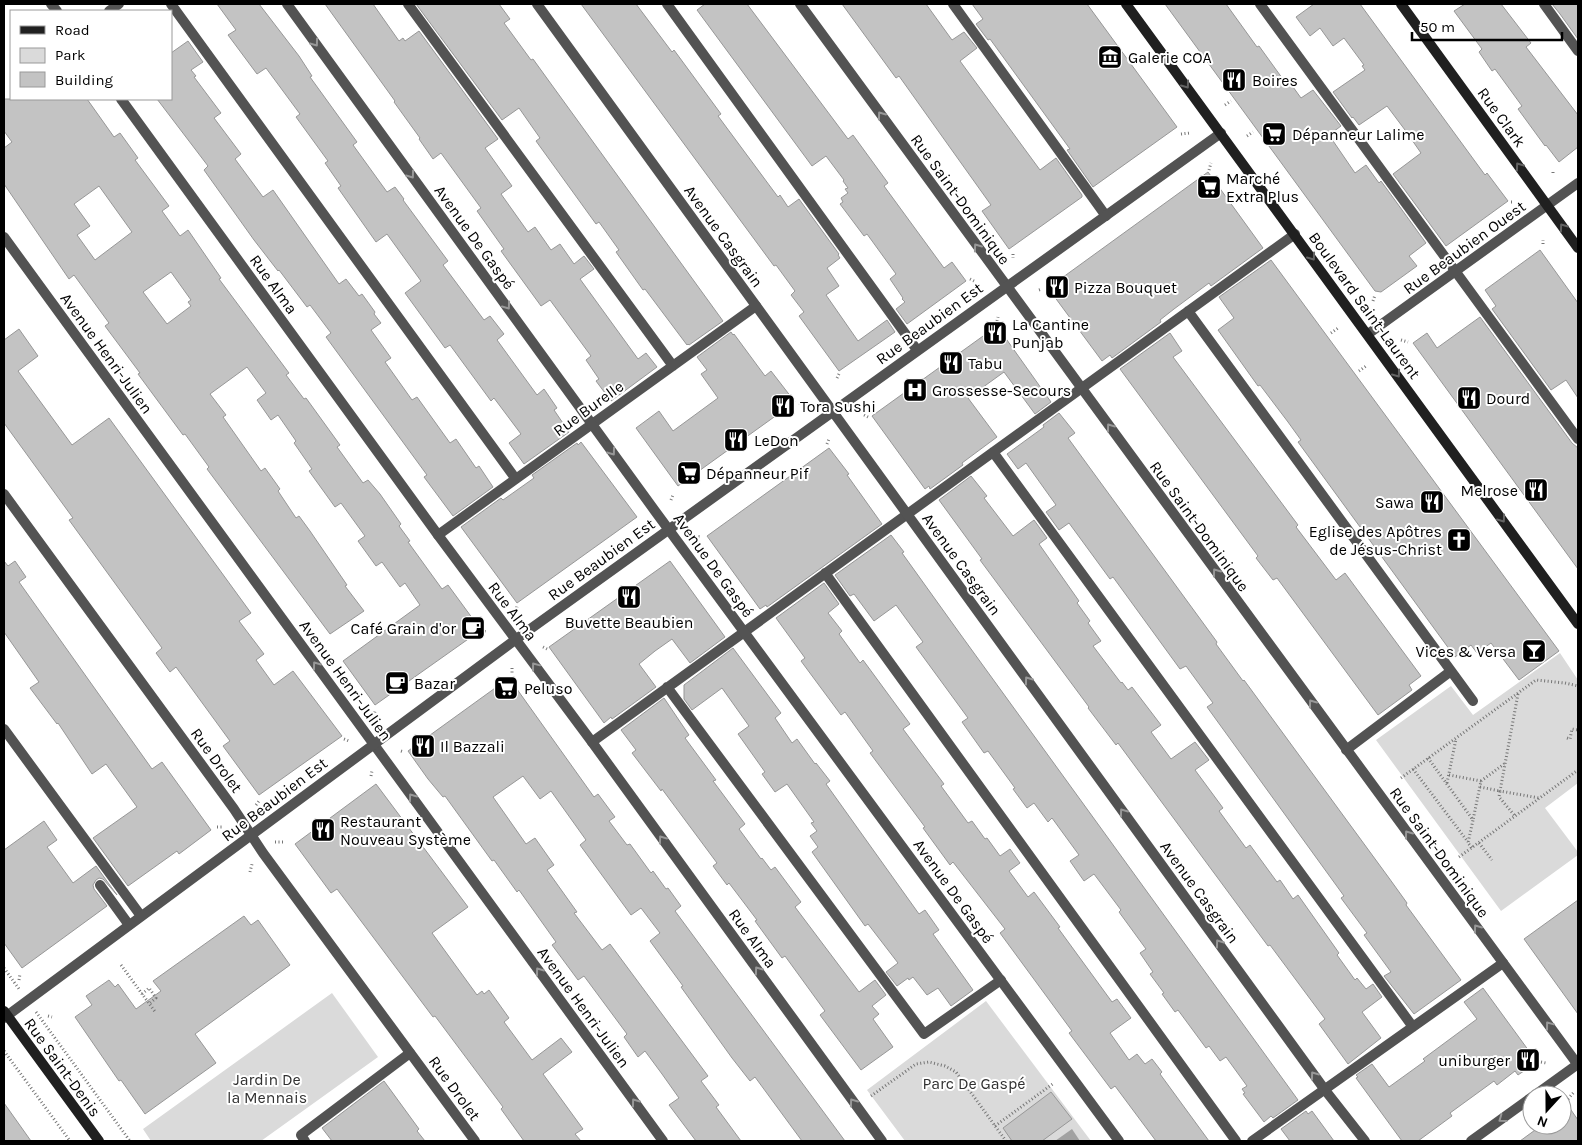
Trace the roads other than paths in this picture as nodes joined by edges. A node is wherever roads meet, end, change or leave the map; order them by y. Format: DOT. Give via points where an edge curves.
graph roads {
  1 [pos="171,4"];
  2 [pos="287,4"];
  3 [pos="408,4"];
  4 [pos="537,4"];
  5 [pos="666,4"];
  6 [pos="800,4"];
  7 [pos="953,4"];
  8 [pos="1126,4"];
  9 [pos="1260,4"];
  10 [pos="1401,4"];
  11 [pos="1544,4"];
  12 [pos="1578,51"];
  13 [pos="122,100"];
  14 [pos="1221,133"];
  15 [pos="1578,183"];
  16 [pos="1548,206"];
  17 [pos="1106,216"];
  18 [pos="1295,234"];
  19 [pos="4,237"];
  20 [pos="1578,248"];
  21 [pos="1455,272"];
  22 [pos="1006,286"];
  23 [pos="756,306"];
  24 [pos="1188,311"];
  25 [pos="1368,334"];
  26 [pos="917,350"];
  27 [pos="673,366"];
  28 [pos="1081,389"];
  29 [pos="832,411"];
  30 [pos="592,423"];
  31 [pos="1578,439"];
  32 [pos="993,452"];
  33 [pos="516,478"];
  34 [pos="4,494"];
  35 [pos="908,515"];
  36 [pos="668,529"];
  37 [pos="438,535"];
  38 [pos="825,573"];
  39 [pos="1578,624"];
  40 [pos="744,631"];
  41 [pos="515,640"];
  42 [pos="1452,671"];
  43 [pos="667,687"];
  44 [pos="1473,702"];
  45 [pos="4,729"];
  46 [pos="592,742"];
  47 [pos="373,743"];
  48 [pos="1346,750"];
  49 [pos="251,834"];
  50 [pos="100,885"];
  51 [pos="141,916"];
  52 [pos="129,925"];
  53 [pos="1503,963"];
  54 [pos="1001,980"];
  55 [pos="5,1015"];
  56 [pos="1412,1027"];
  57 [pos="410,1053"];
  58 [pos="1578,1064"];
  59 [pos="1549,1085"];
  60 [pos="1325,1090"];
  61 [pos="1522,1104"];
  62 [pos="98,1141"];
  63 [pos="305,1141"];
  64 [pos="475,1141"];
  65 [pos="663,1141"];
  66 [pos="882,1141"];
  67 [pos="1119,1141"];
  68 [pos="1236,1141"];
  69 [pos="1252,1141"];
  70 [pos="1365,1141"];
  71 [pos="1471,1141"];
  1 -- 33 [label="street"];
  2 -- 30 [label="street, Avenue De Gaspé, one-way"];
  3 -- 27 [label="street"];
  4 -- 23 [label="street, Avenue Casgrain"];
  5 -- 26 [label="street"];
  22 -- 6 [label="street, Rue Saint-Dominique, one-way"];
  7 -- 17 [label="street"];
  8 -- 14 [label="main road, Boulevard Saint-Laurent, one-way"];
  9 -- 21 [label="street"];
  16 -- 10 [label="main road, Rue Clark, one-way"];
  11 -- 12 [label="street"];
  13 -- 37 [label="street, Rue Alma"];
  14 -- 17 [label="street, Rue Beaubien Est"];
  14 -- 18 [label="main road, Boulevard Saint-Laurent"];
  15 -- 16 [label="street, Rue Beaubien Ouest"];
  20 -- 16 [label="main road, Rue Clark, one-way"];
  16 -- 21 [label="street, Rue Beaubien Ouest"];
  17 -- 22 [label="street, Rue Beaubien Est"];
  18 -- 24 [label="street"];
  18 -- 25 [label="main road, Boulevard Saint-Laurent, one-way"];
  47 -- 19 [label="street, Avenue Henri-Julien, one-way"];
  21 -- 25 [label="street, Rue Beaubien Ouest"];
  21 -- 31 [label="street"];
  22 -- 26 [label="street, Rue Beaubien Est"];
  22 -- 28 [label="street, Rue Saint-Dominique"];
  23 -- 27 [label="street, Rue Burelle"];
  23 -- 29 [label="street, Avenue Casgrain"];
  24 -- 28 [label="street"];
  24 -- 42 [label="street"];
  25 -- 39 [label="main road, Boulevard Saint-Laurent, one-way"];
  26 -- 29 [label="street, Rue Beaubien Est"];
  27 -- 30 [label="street, Rue Burelle"];
  28 -- 32 [label="street"];
  48 -- 28 [label="street, Rue Saint-Dominique, one-way"];
  29 -- 35 [label="street, Avenue Casgrain"];
  29 -- 36 [label="street, Rue Beaubien Est"];
  30 -- 33 [label="street, Rue Burelle"];
  30 -- 36 [label="street, Avenue De Gaspé, one-way"];
  32 -- 35 [label="street"];
  32 -- 56 [label="street"];
  33 -- 37 [label="street, Rue Burelle"];
  34 -- 49 [label="street, Rue Drolet"];
  35 -- 38 [label="street"];
  60 -- 35 [label="street, Avenue Casgrain, one-way"];
  36 -- 40 [label="street, Avenue De Gaspé"];
  36 -- 41 [label="street, Rue Beaubien Est"];
  37 -- 41 [label="street, Rue Alma"];
  38 -- 40 [label="street"];
  38 -- 68 [label="street"];
  40 -- 43 [label="street"];
  40 -- 54 [label="street, Avenue De Gaspé"];
  46 -- 41 [label="street, Rue Alma, one-way"];
  41 -- 47 [label="street, Rue Beaubien Est"];
  42 -- 44 [label="street"];
  42 -- 48 [label="street"];
  43 -- 46 [label="street"];
  43 -- 54 [label="street" via="924,1034"];
  45 -- 51 [label="street"];
  66 -- 46 [label="street, Rue Alma, one-way"];
  47 -- 49 [label="street, Rue Beaubien Est"];
  65 -- 47 [label="street, Avenue Henri-Julien, one-way"];
  53 -- 48 [label="street, Rue Saint-Dominique, one-way"];
  49 -- 51 [label="street, Rue Beaubien Est"];
  49 -- 57 [label="street, Rue Drolet"];
  50 -- 52 [label="street"];
  51 -- 52 [label="street, Rue Beaubien Est"];
  52 -- 55 [label="street, Rue Beaubien Est"];
  53 -- 56 [label="street"];
  58 -- 53 [label="street, Rue Saint-Dominique, one-way"];
  54 -- 67 [label="street, Avenue De Gaspé"];
  55 -- 62 [label="main road, Rue Saint-Denis"];
  56 -- 60 [label="street"];
  57 -- 63 [label="street" via="301,1135"];
  57 -- 64 [label="street, Rue Drolet"];
  58 -- 59 [label="street"];
  60 -- 69 [label="street"];
  60 -- 70 [label="street, Avenue Casgrain"];
  61 -- 71 [label="street, one-way"];
}
